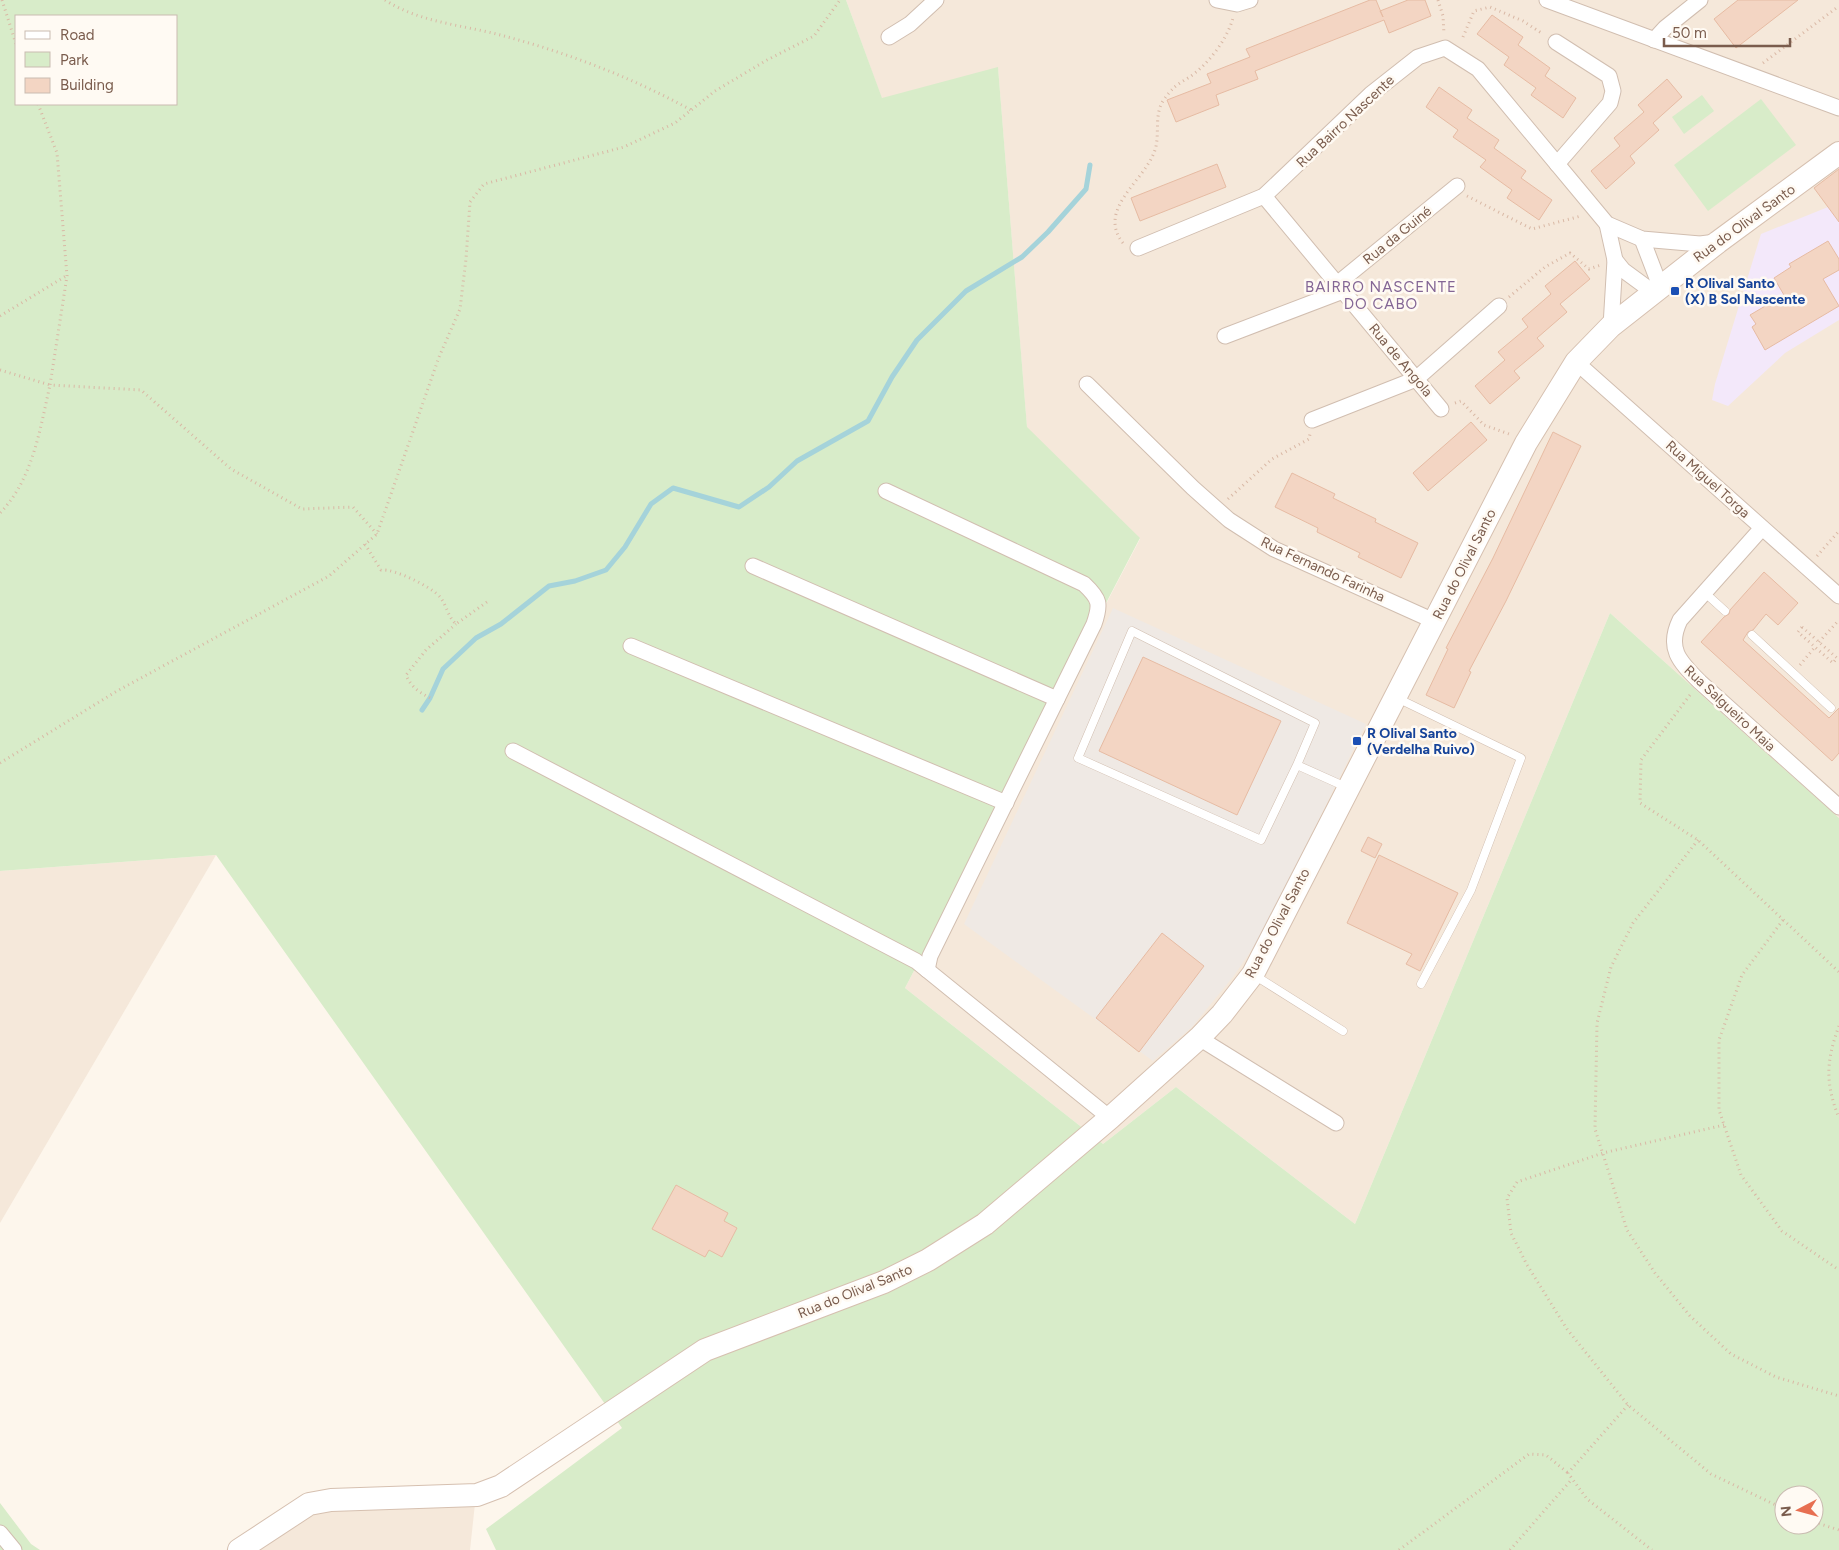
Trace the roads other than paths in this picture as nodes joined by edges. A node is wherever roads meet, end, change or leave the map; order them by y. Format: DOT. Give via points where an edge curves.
graph roads {
  1 [pos="936,0"];
  2 [pos="1217,0"];
  3 [pos="1547,0"];
  4 [pos="1700,0"];
  5 [pos="1244,2"];
  6 [pos="889,38"];
  7 [pos="1654,40"];
  8 [pos="1556,42"];
  9 [pos="1839,108"];
  10 [pos="1839,153"];
  11 [pos="1557,164"];
  12 [pos="1457,186"];
  13 [pos="1264,196"];
  14 [pos="1608,224"];
  15 [pos="1642,239"];
  16 [pos="1718,242"];
  17 [pos="1138,248"];
  18 [pos="1615,260"];
  19 [pos="1340,287"];
  20 [pos="1657,289"];
  21 [pos="1499,306"];
  22 [pos="1611,326"];
  23 [pos="1225,336"];
  24 [pos="1576,362"];
  25 [pos="1416,379"];
  26 [pos="1088,384"];
  27 [pos="1441,409"];
  28 [pos="1312,420"];
  29 [pos="886,491"];
  30 [pos="1762,528"];
  31 [pos="754,566"];
  32 [pos="1704,592"];
  33 [pos="1839,596"];
  34 [pos="1726,611"];
  35 [pos="1434,621"];
  36 [pos="1752,635"];
  37 [pos="631,646"];
  38 [pos="1395,697"];
  39 [pos="1057,699"];
  40 [pos="1831,708"];
  41 [pos="513,751"];
  42 [pos="1297,765"];
  43 [pos="1348,788"];
  44 [pos="1006,803"];
  45 [pos="1839,807"];
  46 [pos="926,970"];
  47 [pos="1253,974"];
  48 [pos="1421,984"];
  49 [pos="1343,1031"];
  50 [pos="1199,1038"];
  51 [pos="1110,1118"];
  52 [pos="1336,1123"];
  53 [pos="0,1533"];
  54 [pos="14,1550"];
  55 [pos="239,1550"];
  1 -- 6 [label="street"];
  2 -- 5 [label="street"];
  3 -- 7 [label="street"];
  4 -- 7 [label="street"];
  7 -- 9 [label="street"];
  8 -- 11 [label="street" via="1609,76 1613,91 1610,103"];
  10 -- 16 [label="street, Rua do Olival Santo"];
  11 -- 13 [label="street, Rua Bairro Nascente" via="1478,69 1445,48 1418,57 1371,94"];
  11 -- 14 [label="street"];
  12 -- 19 [label="street, Rua da Guiné"];
  13 -- 17 [label="street, Rua Bairro Nascente"];
  13 -- 19 [label="street, Rua de Angola"];
  14 -- 15 [label="street"];
  14 -- 18 [label="street"];
  15 -- 16 [label="street" via="1700,244"];
  15 -- 20 [label="street"];
  16 -- 20 [label="street, Rua do Olival Santo"];
  18 -- 20 [label="street" via="1623,270"];
  18 -- 22 [label="street"];
  19 -- 23 [label="street, Rua da Guiné"];
  19 -- 25 [label="street, Rua de Angola"];
  20 -- 22 [label="street, Rua do Olival Santo"];
  21 -- 25 [label="street"];
  22 -- 24 [label="street, Rua do Olival Santo"];
  24 -- 30 [label="street, Rua Miguel Torga"];
  24 -- 35 [label="street, Rua do Olival Santo" via="1529,438"];
  25 -- 27 [label="street, Rua de Angola"];
  25 -- 28 [label="street"];
  26 -- 35 [label="street, Rua Fernando Farinha" via="1229,520 1274,548"];
  29 -- 39 [label="street" via="1084,584 1096,594 1099,608 1094,624"];
  30 -- 32 [label="street, Rua Salgueiro Maia"];
  30 -- 33 [label="street, Rua Miguel Torga"];
  31 -- 39 [label="street"];
  32 -- 34 [label="lane"];
  32 -- 45 [label="street, Rua Salgueiro Maia" via="1674,631 1673,643 1683,666"];
  35 -- 38 [label="street, Rua do Olival Santo"];
  36 -- 40 [label="lane"];
  37 -- 44 [label="street"];
  38 -- 43 [label="street, Rua do Olival Santo"];
  38 -- 48 [label="lane" via="1521,758 1471,890"];
  39 -- 44 [label="street"];
  41 -- 46 [label="street" via="916,961"];
  42 -- 42 [label="lane" via="1315,723 1132,631 1078,758 1261,840"];
  42 -- 43 [label="lane"];
  43 -- 47 [label="street, Rua do Olival Santo"];
  44 -- 46 [label="street"];
  46 -- 51 [label="street"];
  47 -- 49 [label="lane"];
  47 -- 50 [label="street, Rua do Olival Santo"];
  50 -- 51 [label="street, Rua do Olival Santo"];
  50 -- 52 [label="street"];
  51 -- 55 [label="street, Rua do Olival Santo" via="985,1224 928,1260 884,1282 705,1350 493,1490 477,1495 331,1500 309,1504"];
  53 -- 54 [label="street"];
}
